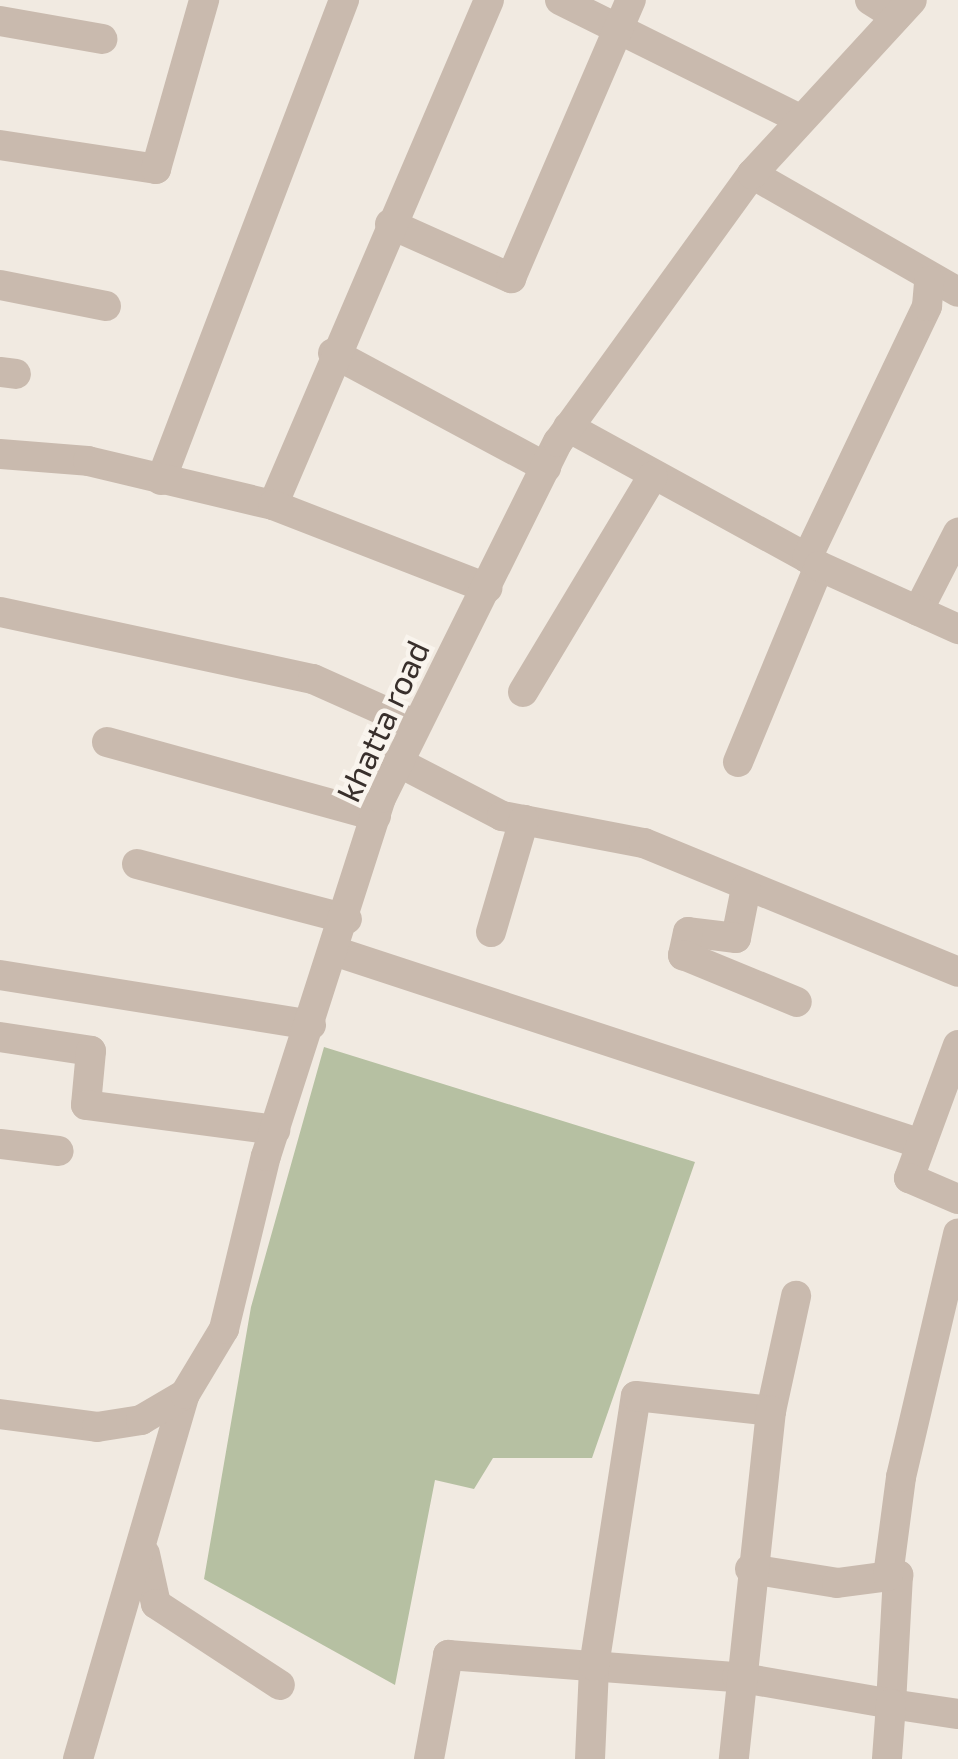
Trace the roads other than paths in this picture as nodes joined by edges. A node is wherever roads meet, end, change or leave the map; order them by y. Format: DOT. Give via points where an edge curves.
graph roads {
  1 [pos="204,0"];
  2 [pos="344,0"];
  3 [pos="489,0"];
  4 [pos="560,0"];
  5 [pos="893,6"];
  6 [pos="625,14"];
  7 [pos="0,21"];
  8 [pos="102,39"];
  9 [pos="800,119"];
  10 [pos="0,145"];
  11 [pos="752,174"];
  12 [pos="390,224"];
  13 [pos="0,285"];
  14 [pos="944,287"];
  15 [pos="106,306"];
  16 [pos="333,353"];
  17 [pos="568,427"];
  18 [pos="0,454"];
  19 [pos="546,467"];
  20 [pos="653,476"];
  21 [pos="161,480"];
  22 [pos="273,505"];
  23 [pos="958,533"];
  24 [pos="813,561"];
  25 [pos="487,588"];
  26 [pos="917,611"];
  27 [pos="0,612"];
  28 [pos="958,629"];
  29 [pos="523,692"];
  30 [pos="416,725"];
  31 [pos="107,742"];
  32 [pos="398,762"];
  33 [pos="738,762"];
  34 [pos="376,816"];
  35 [pos="524,820"];
  36 [pos="136,864"];
  37 [pos="746,888"];
  38 [pos="347,919"];
  39 [pos="491,932"];
  40 [pos="337,952"];
  41 [pos="958,972"];
  42 [pos="0,975"];
  43 [pos="796,1002"];
  44 [pos="311,1025"];
  45 [pos="0,1037"];
  46 [pos="958,1045"];
  47 [pos="275,1130"];
  48 [pos="0,1144"];
  49 [pos="921,1144"];
  50 [pos="59,1151"];
  51 [pos="958,1199"];
  52 [pos="958,1234"];
  53 [pos="796,1296"];
  54 [pos="185,1394"];
  55 [pos="771,1412"];
  56 [pos="0,1414"];
  57 [pos="145,1554"];
  58 [pos="750,1568"];
  59 [pos="888,1576"];
  60 [pos="594,1666"];
  61 [pos="737,1677"];
  62 [pos="280,1684"];
  63 [pos="891,1704"];
  64 [pos="958,1714"];
  65 [pos="78,1759"];
  66 [pos="429,1759"];
  67 [pos="590,1759"];
  68 [pos="734,1759"];
  69 [pos="887,1759"];
  1 -- 10 [label="street" via="156,169"];
  2 -- 21 [label="street"];
  3 -- 12 [label="street"];
  4 -- 6 [label="street"];
  5 -- 9 [label="street, khatta road"];
  6 -- 9 [label="street"];
  6 -- 12 [label="street" via="511,278"];
  7 -- 8 [label="street"];
  9 -- 11 [label="street, khatta road"];
  11 -- 14 [label="street"];
  11 -- 17 [label="street, khatta road"];
  12 -- 16 [label="street"];
  13 -- 15 [label="street"];
  14 -- 24 [label="street" via="928,306"];
  16 -- 19 [label="street"];
  16 -- 22 [label="street"];
  17 -- 19 [label="street, khatta road"];
  17 -- 20 [label="street"];
  18 -- 21 [label="street" via="88,461"];
  19 -- 25 [label="street, khatta road"];
  20 -- 24 [label="street"];
  20 -- 29 [label="street" via="598,581"];
  21 -- 22 [label="street"];
  22 -- 25 [label="street"];
  23 -- 26 [label="street"];
  24 -- 26 [label="street"];
  24 -- 33 [label="street"];
  25 -- 30 [label="street, khatta road"];
  26 -- 28 [label="street"];
  27 -- 30 [label="street" via="313,679"];
  30 -- 32 [label="street, khatta road"];
  31 -- 34 [label="street"];
  32 -- 34 [label="street, khatta road"];
  32 -- 35 [label="street"];
  34 -- 38 [label="street, khatta road"];
  35 -- 37 [label="street" via="644,843"];
  35 -- 39 [label="street"];
  36 -- 38 [label="street"];
  37 -- 41 [label="street"];
  37 -- 43 [label="street" via="736,938 688,932 683,956"];
  38 -- 40 [label="street, khatta road"];
  40 -- 44 [label="street, khatta road"];
  40 -- 49 [label="street"];
  42 -- 44 [label="street"];
  44 -- 47 [label="street, khatta road"];
  45 -- 47 [label="street" via="91,1051 86,1105"];
  46 -- 49 [label="street"];
  47 -- 54 [label="street, khatta road" via="224,1329"];
  48 -- 50 [label="street"];
  49 -- 51 [label="street" via="909,1178"];
  52 -- 59 [label="street" via="901,1477"];
  53 -- 55 [label="street"];
  54 -- 56 [label="street" via="141,1420 97,1426"];
  54 -- 57 [label="street"];
  55 -- 58 [label="street"];
  55 -- 60 [label="street" via="636,1396"];
  57 -- 62 [label="street" via="157,1604"];
  57 -- 65 [label="street"];
  58 -- 59 [label="street" via="837,1583"];
  58 -- 61 [label="street"];
  59 -- 63 [label="street" via="898,1575 900,1662"];
  60 -- 61 [label="street"];
  60 -- 66 [label="street" via="448,1654"];
  60 -- 67 [label="street"];
  61 -- 63 [label="street"];
  61 -- 68 [label="street"];
  63 -- 64 [label="street"];
  63 -- 69 [label="street"];
}
